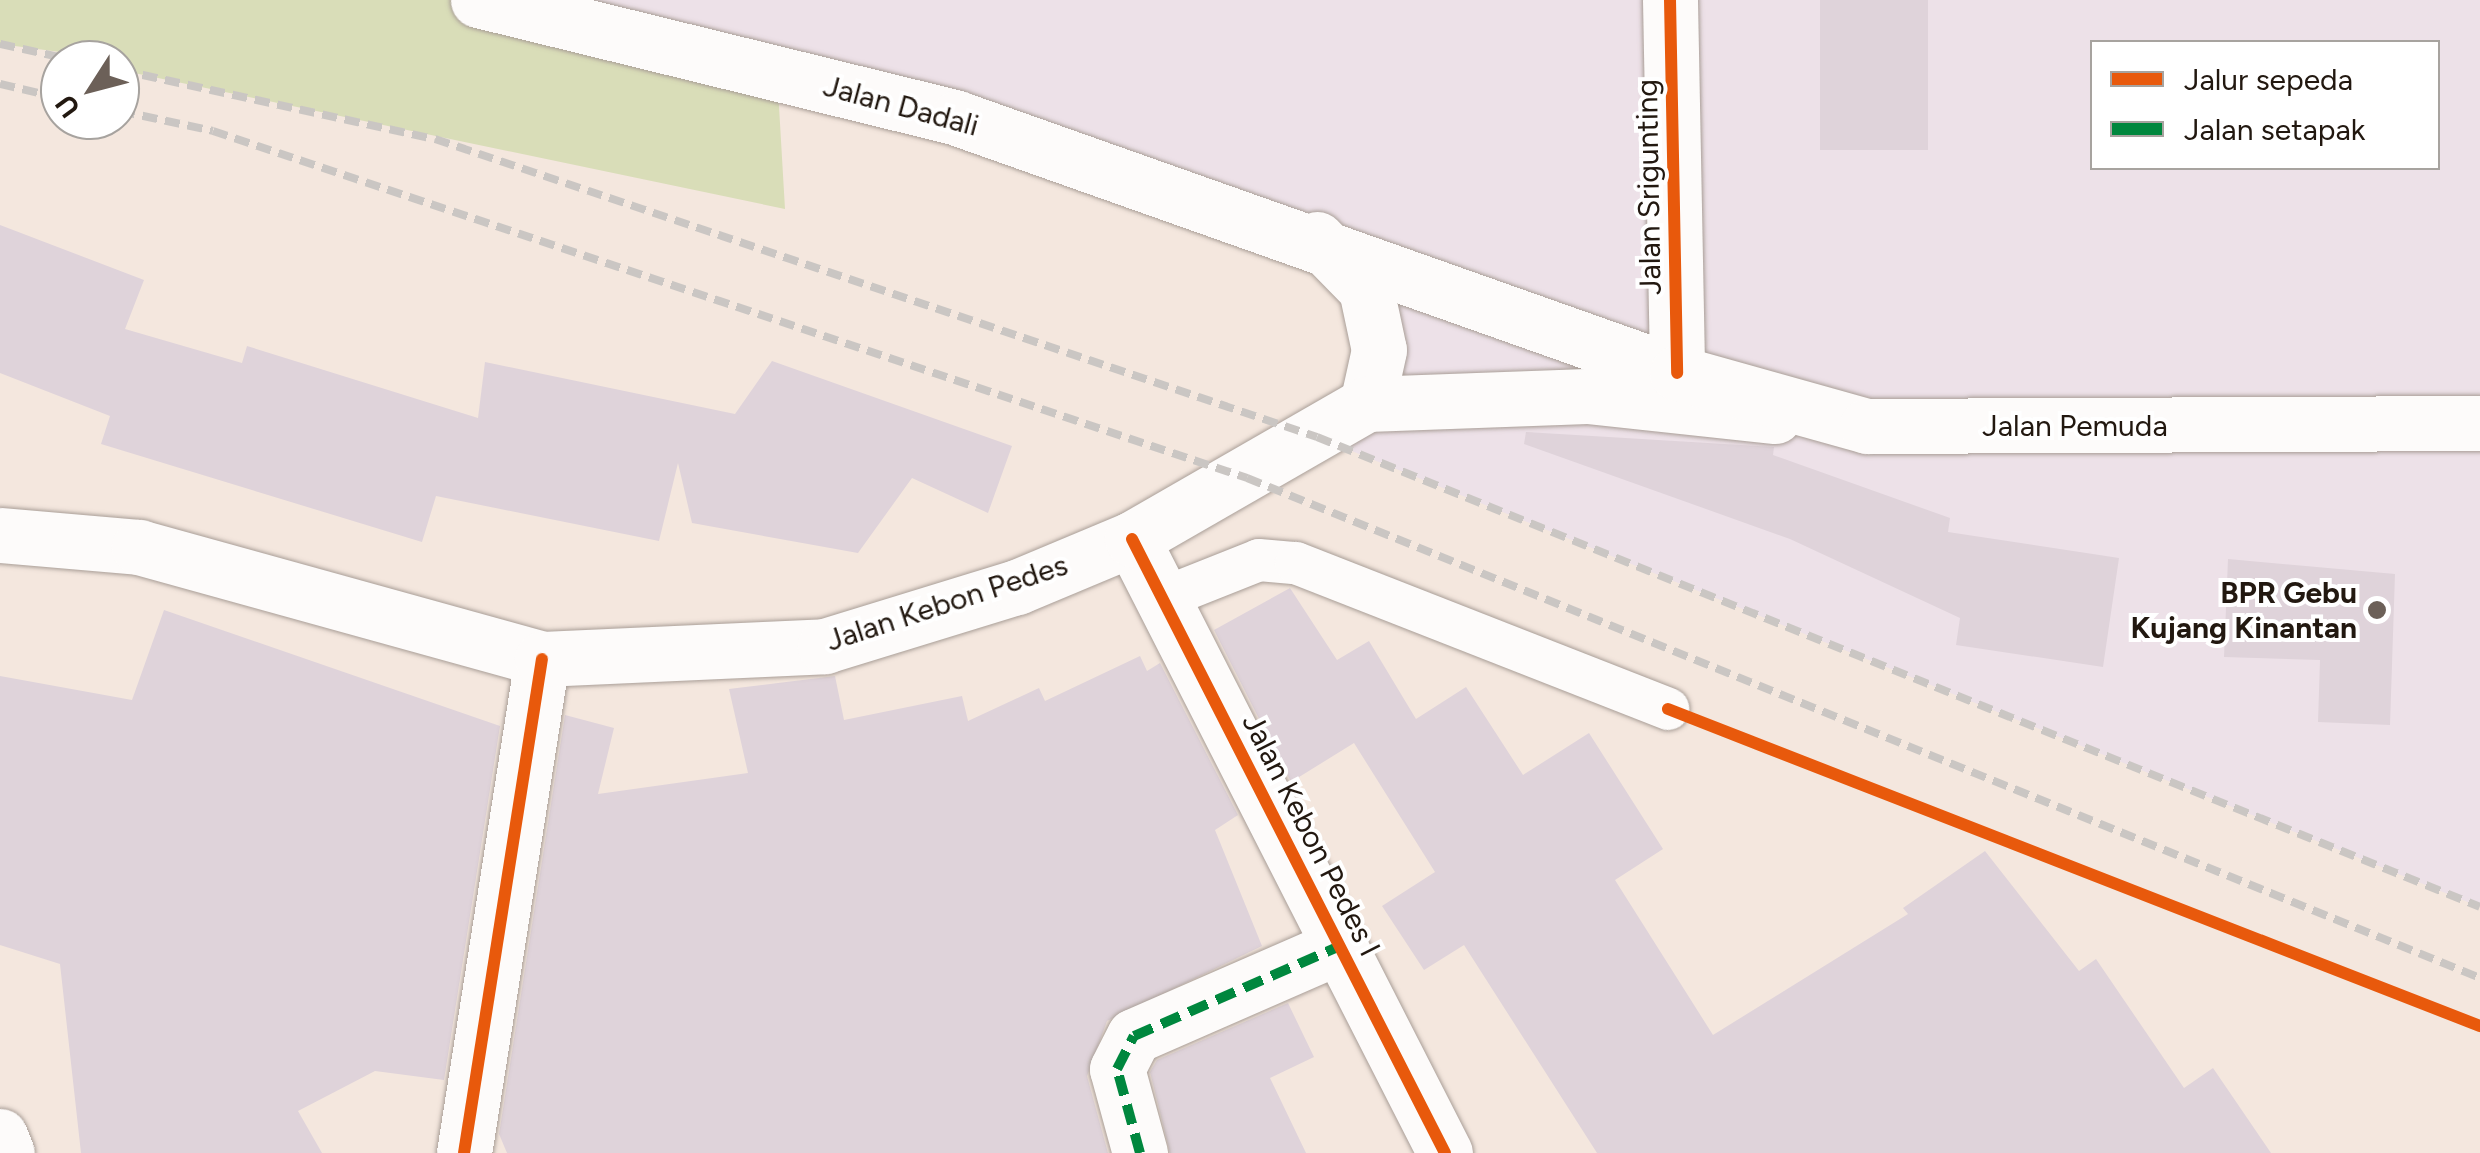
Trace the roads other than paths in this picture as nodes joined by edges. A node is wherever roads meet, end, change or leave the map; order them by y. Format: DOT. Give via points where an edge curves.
graph roads {
  1 [pos="478,0"];
  2 [pos="1670,0"];
  3 [pos="1317,239"];
  4 [pos="1677,373"];
  5 [pos="1366,404"];
  6 [pos="2480,423"];
  7 [pos="1867,426"];
  8 [pos="0,534"];
  9 [pos="1132,539"];
  10 [pos="1161,599"];
  11 [pos="542,659"];
  12 [pos="1668,709"];
  13 [pos="1340,946"];
  14 [pos="0,1136"];
  15 [pos="7,1153"];
  16 [pos="464,1153"];
  17 [pos="1140,1153"];
  18 [pos="1445,1153"];
  1 -- 3 [label="main road, Jalan Dadali" via="957,118"];
  2 -- 4 [label="main road, Jalan Srigunting"];
  3 -- 4 [label="main road, Jalan Dadali"];
  3 -- 5 [label="main road, Jalan Dadali" via="1366,289 1379,350"];
  4 -- 7 [label="main road, Jalan Pemuda"];
  5 -- 7 [label="main road, Jalan Kebon Pedes" via="1587,396"];
  5 -- 9 [label="main road, Jalan Kebon Pedes"];
  6 -- 7 [label="main road, Jalan Pemuda"];
  8 -- 11 [label="main road, Jalan Kebon Pedes" via="138,547"];
  9 -- 10 [label="main road, Jalan Kebon Pedes I"];
  9 -- 11 [label="main road, Jalan Kebon Pedes" via="1017,588 825,646"];
  10 -- 12 [label="lane" via="1259,560 1296,563"];
  10 -- 13 [label="main road, Jalan Kebon Pedes I"];
  11 -- 16 [label="main road"];
  13 -- 17 [label="main road" via="1134,1036 1117,1069"];
  13 -- 18 [label="main road, Jalan Kebon Pedes I"];
  14 -- 15 [label="main road"];
}
